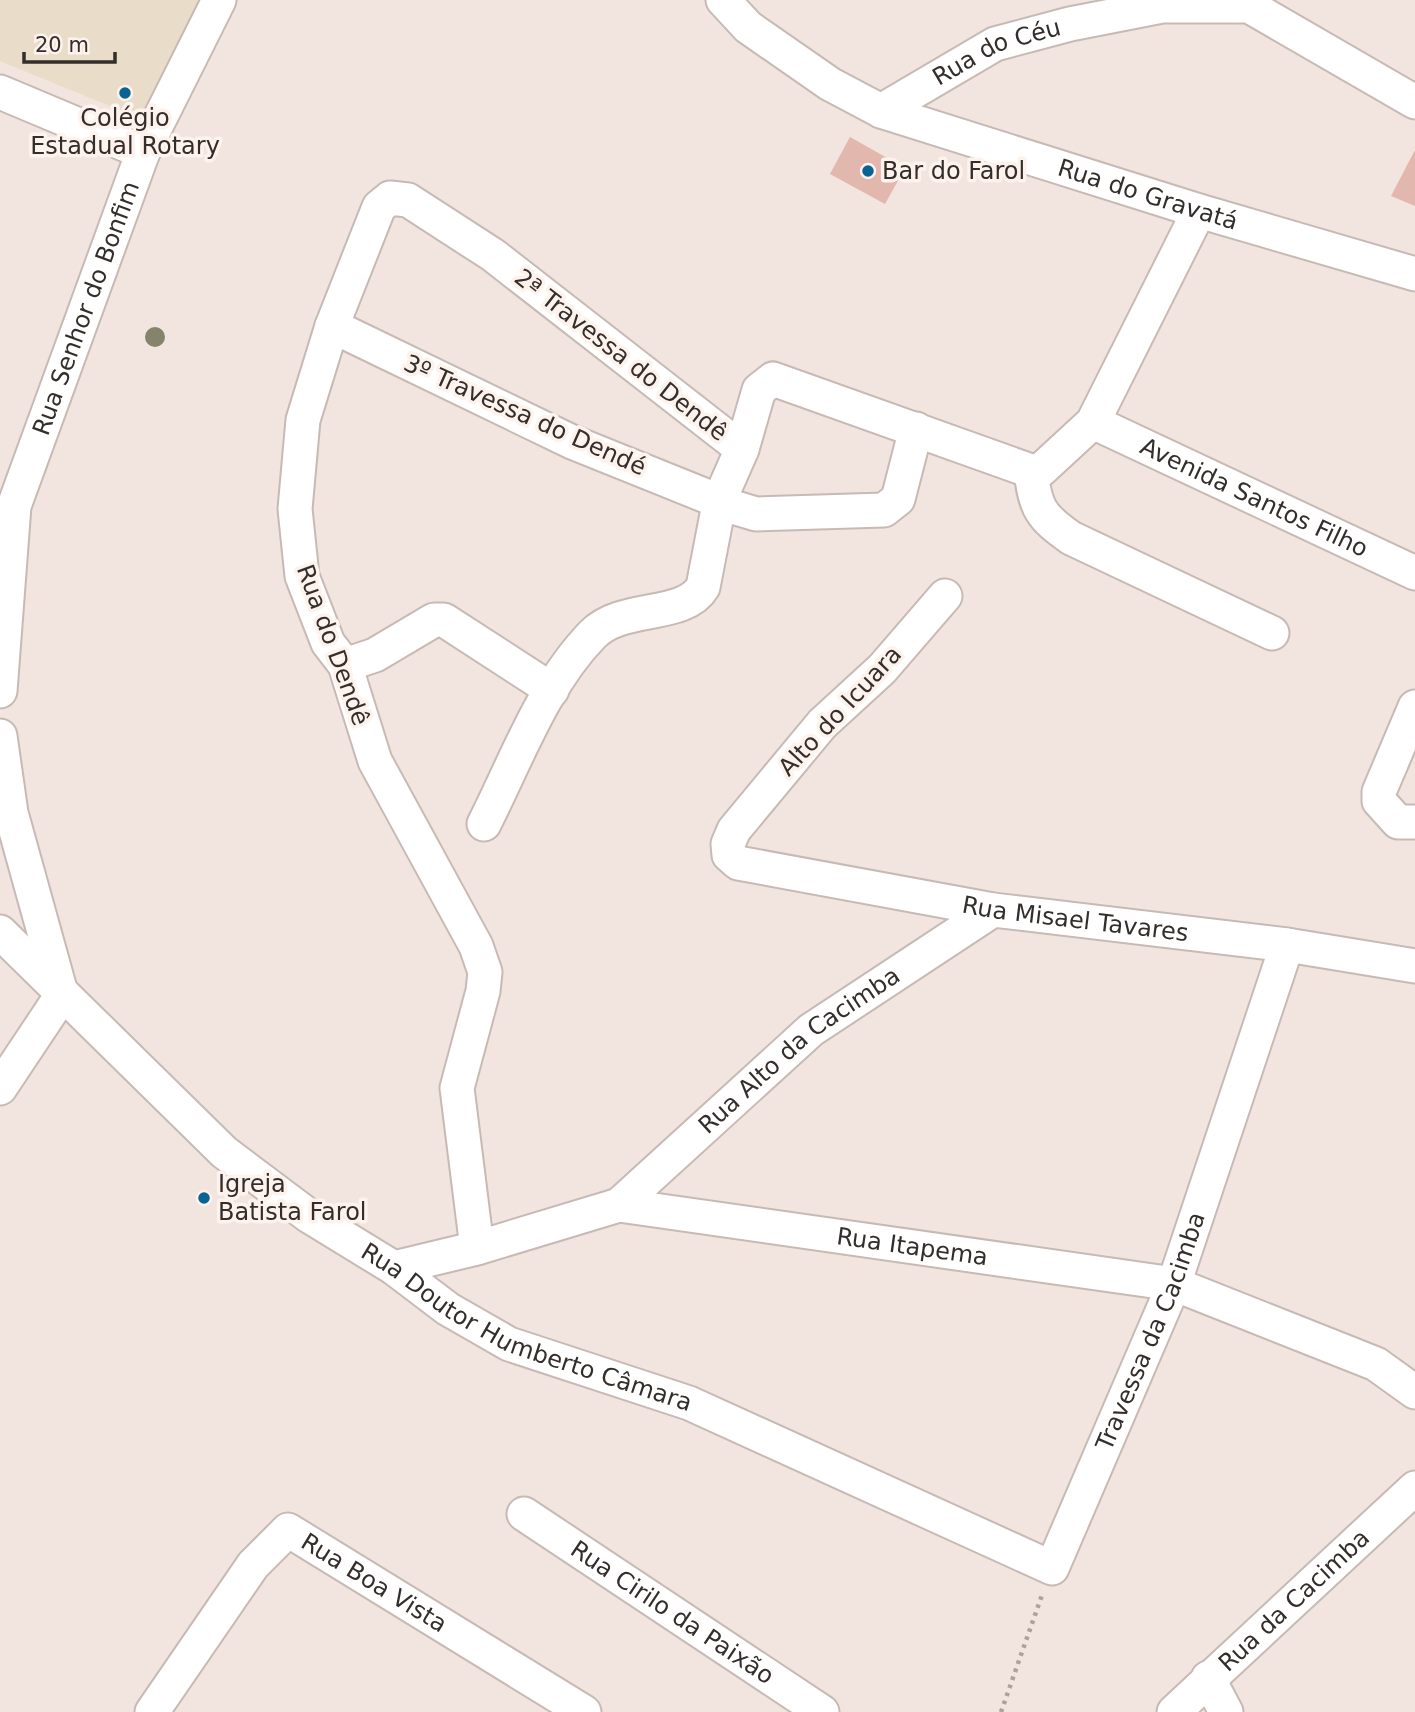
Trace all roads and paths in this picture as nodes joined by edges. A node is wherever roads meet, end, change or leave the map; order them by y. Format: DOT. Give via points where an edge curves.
graph roads {
  1 [pos="219,0"];
  2 [pos="723,0"];
  3 [pos="1248,3"];
  4 [pos="0,92"];
  5 [pos="1415,102"];
  6 [pos="881,111"];
  7 [pos="143,152"];
  8 [pos="1199,211"];
  9 [pos="370,231"];
  10 [pos="1415,274"];
  11 [pos="332,326"];
  12 [pos="916,429"];
  13 [pos="1083,433"];
  14 [pos="742,449"];
  15 [pos="1031,471"];
  16 [pos="720,499"];
  17 [pos="14,506"];
  18 [pos="0,544"];
  19 [pos="1415,573"];
  20 [pos="944,596"];
  21 [pos="1272,633"];
  22 [pos="345,665"];
  23 [pos="552,690"];
  24 [pos="0,691"];
  25 [pos="1415,707"];
  26 [pos="0,736"];
  27 [pos="1415,822"];
  28 [pos="484,824"];
  29 [pos="738,863"];
  30 [pos="993,910"];
  31 [pos="0,932"];
  32 [pos="1287,946"];
  33 [pos="1415,967"];
  34 [pos="62,995"];
  35 [pos="0,1088"];
  36 [pos="619,1205"];
  37 [pos="477,1248"];
  38 [pos="394,1268"];
  39 [pos="1174,1284"];
  40 [pos="1415,1392"];
  41 [pos="1415,1488"];
  42 [pos="524,1514"];
  43 [pos="1052,1568"];
  44 [pos="1208,1678"];
  45 [pos="152,1712"];
  46 [pos="584,1712"];
  47 [pos="822,1712"];
  48 [pos="1001,1712"];
  49 [pos="1174,1712"];
  50 [pos="1226,1712"];
  1 -- 7 [label="street, Rua Senhor do Bonfim"];
  2 -- 6 [label="street" via="748,27 830,84"];
  3 -- 5 [label="street, Rua do Céu"];
  3 -- 6 [label="street, Rua do Céu" via="1162,6 995,44"];
  4 -- 7 [label="street"];
  6 -- 8 [label="street, Rua do Gravatá"];
  7 -- 17 [label="street, Rua Senhor do Bonfim"];
  8 -- 10 [label="street, Rua do Gravatá"];
  8 -- 13 [label="street"];
  9 -- 11 [label="street, Rua do Dendê"];
  9 -- 14 [label="street, 2ª Travessa do Dendê" via="379,207 390,198 408,200 493,255"];
  11 -- 16 [label="street, 3º Travessa do Dendé" via="572,442"];
  11 -- 22 [label="street, Rua do Dendê" via="303,420 295,509 302,576 328,643"];
  12 -- 14 [label="street" via="773,379 759,390"];
  12 -- 15 [label="street"];
  12 -- 16 [label="street, 3º Travessa do Dendé" via="898,499 884,510 756,514"];
  13 -- 15 [label="street" via="1052,462"];
  13 -- 19 [label="street, Avenida Santos Filho"];
  14 -- 16 [label="street, 2ª Travessa do Dendê"];
  15 -- 21 [label="street" via="1034,497 1045,520 1071,538"];
  16 -- 23 [label="street, 2ª Travessa do Dendê" via="703,587 695,598 618,617 594,633"];
  17 -- 18 [label="street, Rua Senhor do Bonfim"];
  17 -- 24 [label="street, Rua Senhor do Bonfim"];
  20 -- 29 [label="street, Alto do Icuara" via="882,669 822,724 734,830 729,855"];
  22 -- 23 [label="street" via="374,655 434,620 444,620"];
  22 -- 37 [label="street, Rua do Dendê" via="375,761 476,946 485,972 457,1088"];
  23 -- 28 [label="street"];
  25 -- 27 [label="street" via="1379,801 1398,822"];
  26 -- 34 [label="street" via="11,813"];
  29 -- 30 [label="street, Rua Misael Tavares"];
  30 -- 32 [label="street, Rua Misael Tavares"];
  30 -- 36 [label="street, Rua Alto da Cacimba" via="811,1030"];
  31 -- 34 [label="street, Rua Doutor Humberto Câmara"];
  32 -- 33 [label="street, Rua Misael Tavares"];
  32 -- 39 [label="street, Travessa da Cacimba"];
  34 -- 35 [label="street"];
  34 -- 38 [label="street, Rua Doutor Humberto Câmara" via="224,1152 309,1216"];
  36 -- 37 [label="street, Rua Itapema"];
  36 -- 39 [label="street, Rua Itapema"];
  37 -- 38 [label="street, Rua Itapema"];
  38 -- 43 [label="street, Rua Doutor Humberto Câmara" via="448,1309 509,1344 689,1403"];
  39 -- 40 [label="street, Rua Itapema" via="1376,1364"];
  39 -- 43 [label="street, Travessa da Cacimba"];
  41 -- 44 [label="street, Rua da Cacimba"];
  42 -- 47 [label="street, Rua Cirilo da Paixão"];
  43 -- 48 [label="path"];
  44 -- 49 [label="street, Rua da Cacimba"];
  44 -- 50 [label="street"];
  45 -- 46 [label="street, Rua Boa Vista" via="253,1565 288,1530"];
}
